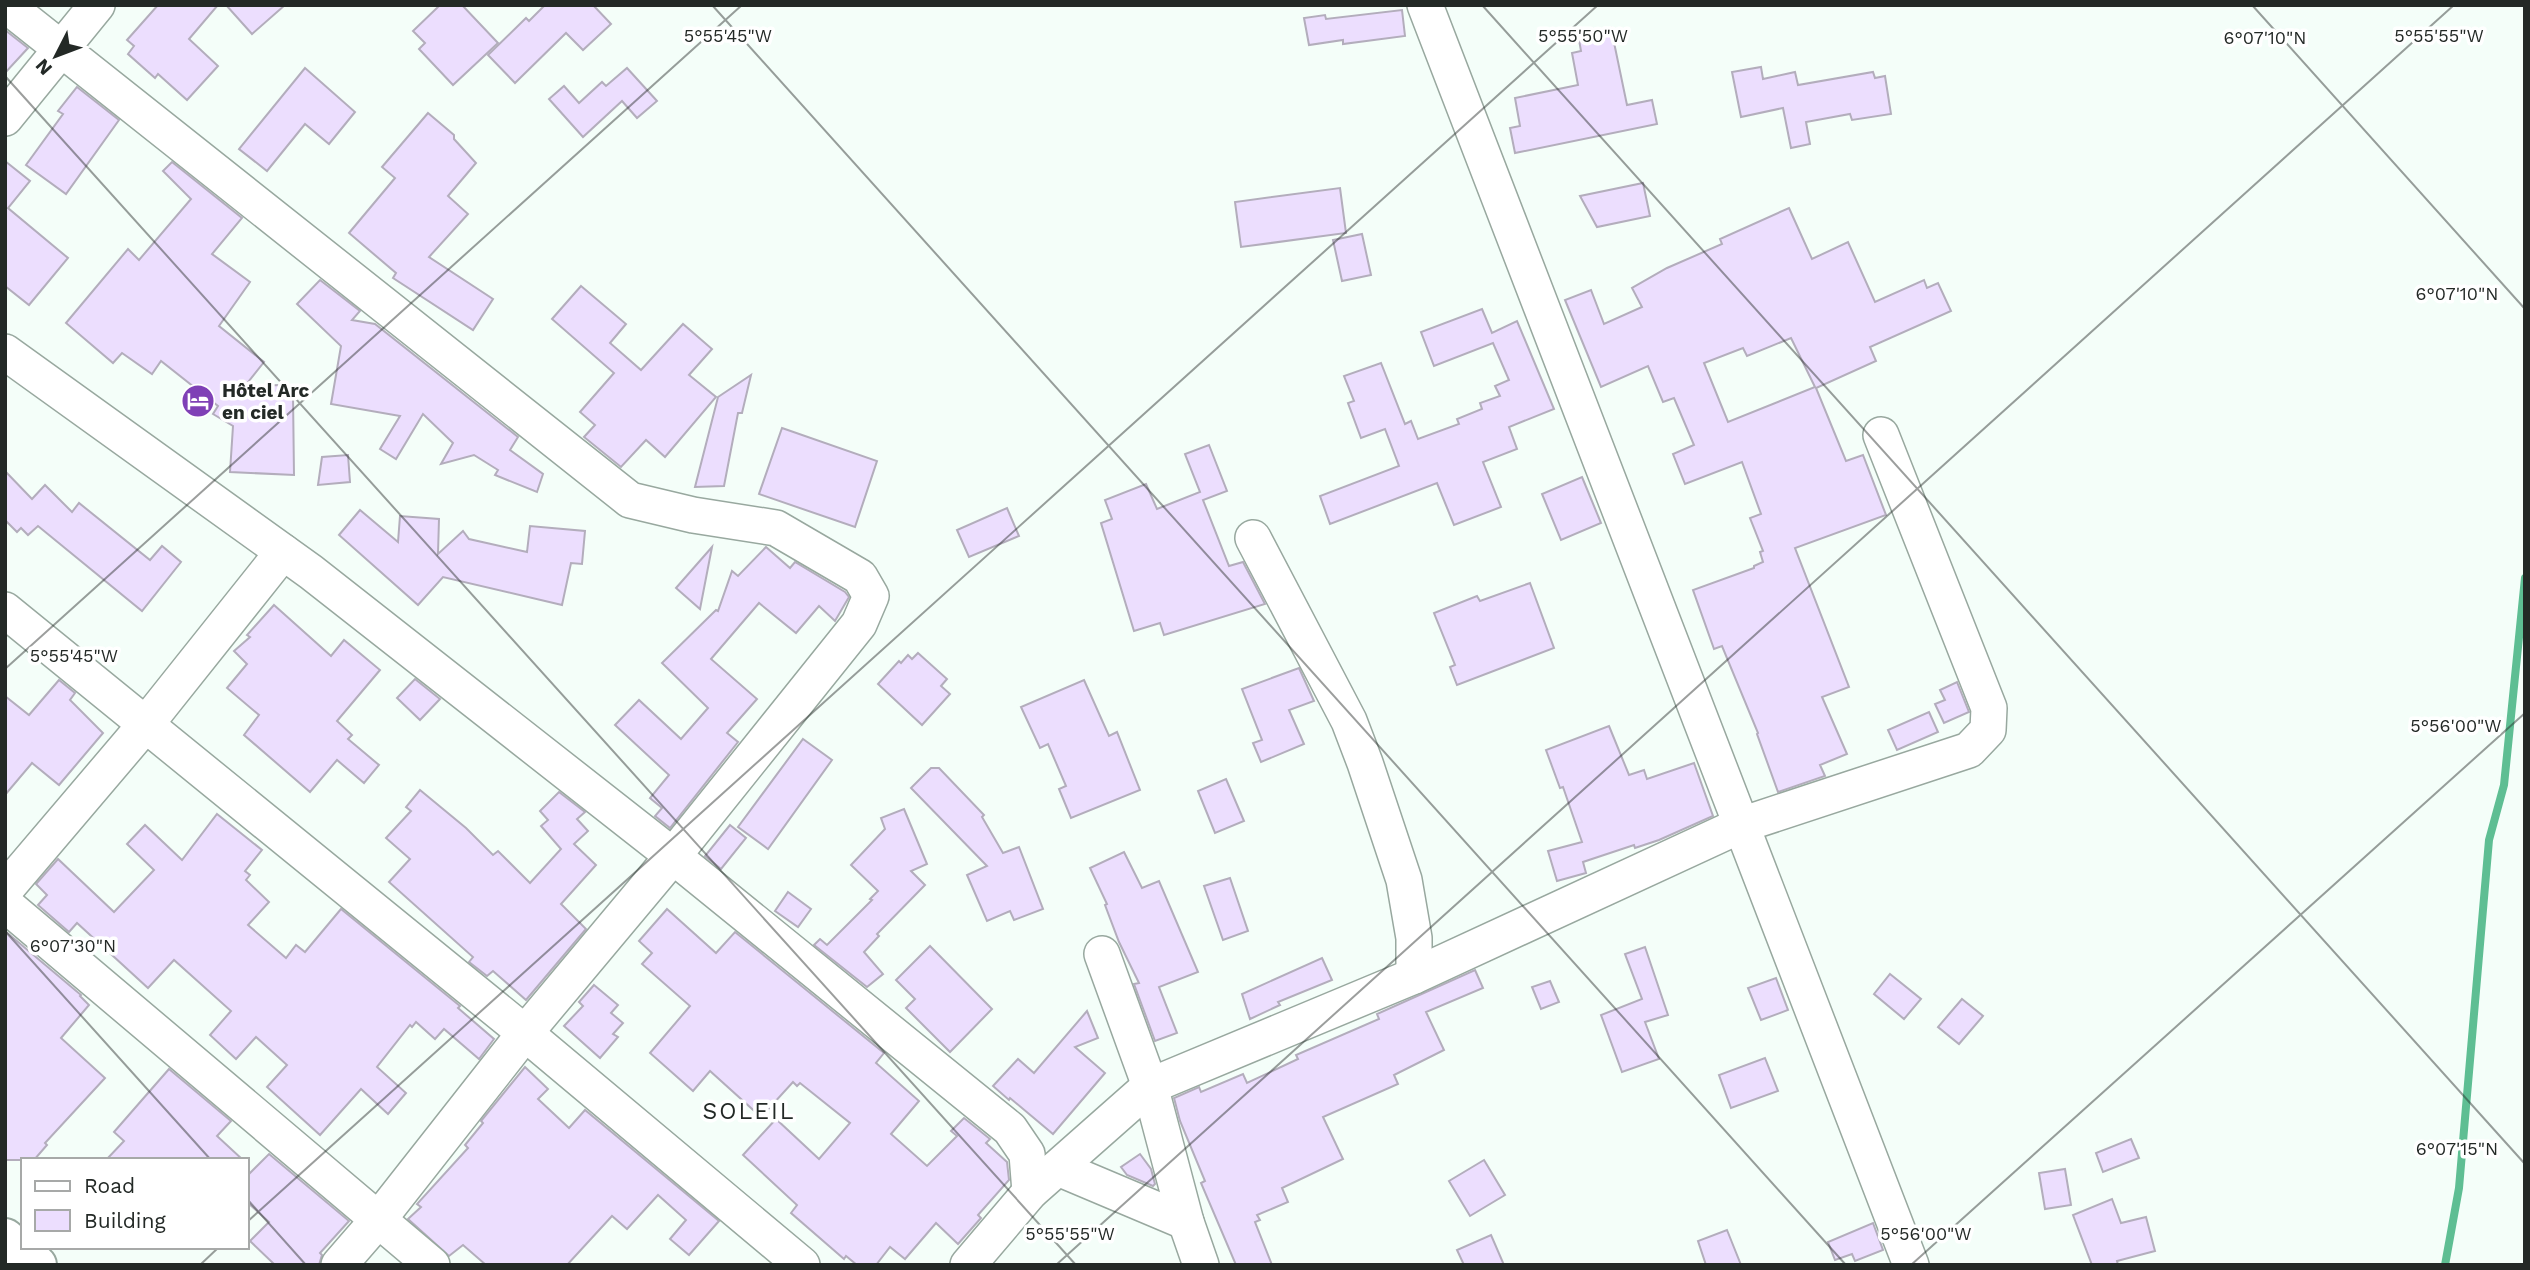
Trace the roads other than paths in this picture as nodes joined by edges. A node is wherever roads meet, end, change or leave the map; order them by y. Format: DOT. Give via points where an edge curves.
graph roads {
  1 [pos="6,5"];
  2 [pos="97,5"];
  3 [pos="1425,5"];
  4 [pos="62,50"];
  5 [pos="5,118"];
  6 [pos="5,352"];
  7 [pos="1881,435"];
  8 [pos="1253,538"];
  9 [pos="283,552"];
  10 [pos="5,610"];
  11 [pos="146,724"];
  12 [pos="1741,825"];
  13 [pos="673,856"];
  14 [pos="5,890"];
  15 [pos="5,904"];
  16 [pos="1102,954"];
  17 [pos="1414,976"];
  18 [pos="525,1033"];
  19 [pos="1150,1086"];
  20 [pos="1058,1168"];
  21 [pos="1030,1192"];
  22 [pos="378,1220"];
  23 [pos="1186,1222"];
  24 [pos="5,1238"];
  25 [pos="37,1265"];
  26 [pos="339,1265"];
  27 [pos="432,1265"];
  28 [pos="802,1265"];
  29 [pos="968,1265"];
  30 [pos="1201,1265"];
  31 [pos="1911,1265"];
  1 -- 4 [label="street"];
  2 -- 4 [label="street"];
  3 -- 12 [label="street"];
  4 -- 5 [label="street"];
  4 -- 13 [label="street" via="630,500 776,528 860,577 871,596 859,624"];
  6 -- 9 [label="street"];
  7 -- 12 [label="street" via="1989,708 1988,730 1969,750"];
  8 -- 17 [label="street" via="1349,721 1404,880 1414,938"];
  9 -- 11 [label="street"];
  9 -- 13 [label="street"];
  10 -- 11 [label="street"];
  11 -- 14 [label="street"];
  11 -- 18 [label="street"];
  12 -- 17 [label="street"];
  12 -- 31 [label="street"];
  13 -- 18 [label="street"];
  13 -- 21 [label="street" via="1010,1129 1027,1154"];
  15 -- 22 [label="street"];
  16 -- 19 [label="street"];
  17 -- 19 [label="street"];
  18 -- 22 [label="street"];
  18 -- 28 [label="street"];
  19 -- 20 [label="street"];
  19 -- 23 [label="street"];
  20 -- 21 [label="street"];
  20 -- 23 [label="street"];
  21 -- 29 [label="street"];
  22 -- 26 [label="street"];
  22 -- 27 [label="street"];
  23 -- 30 [label="street"];
  24 -- 25 [label="main road"];
}
